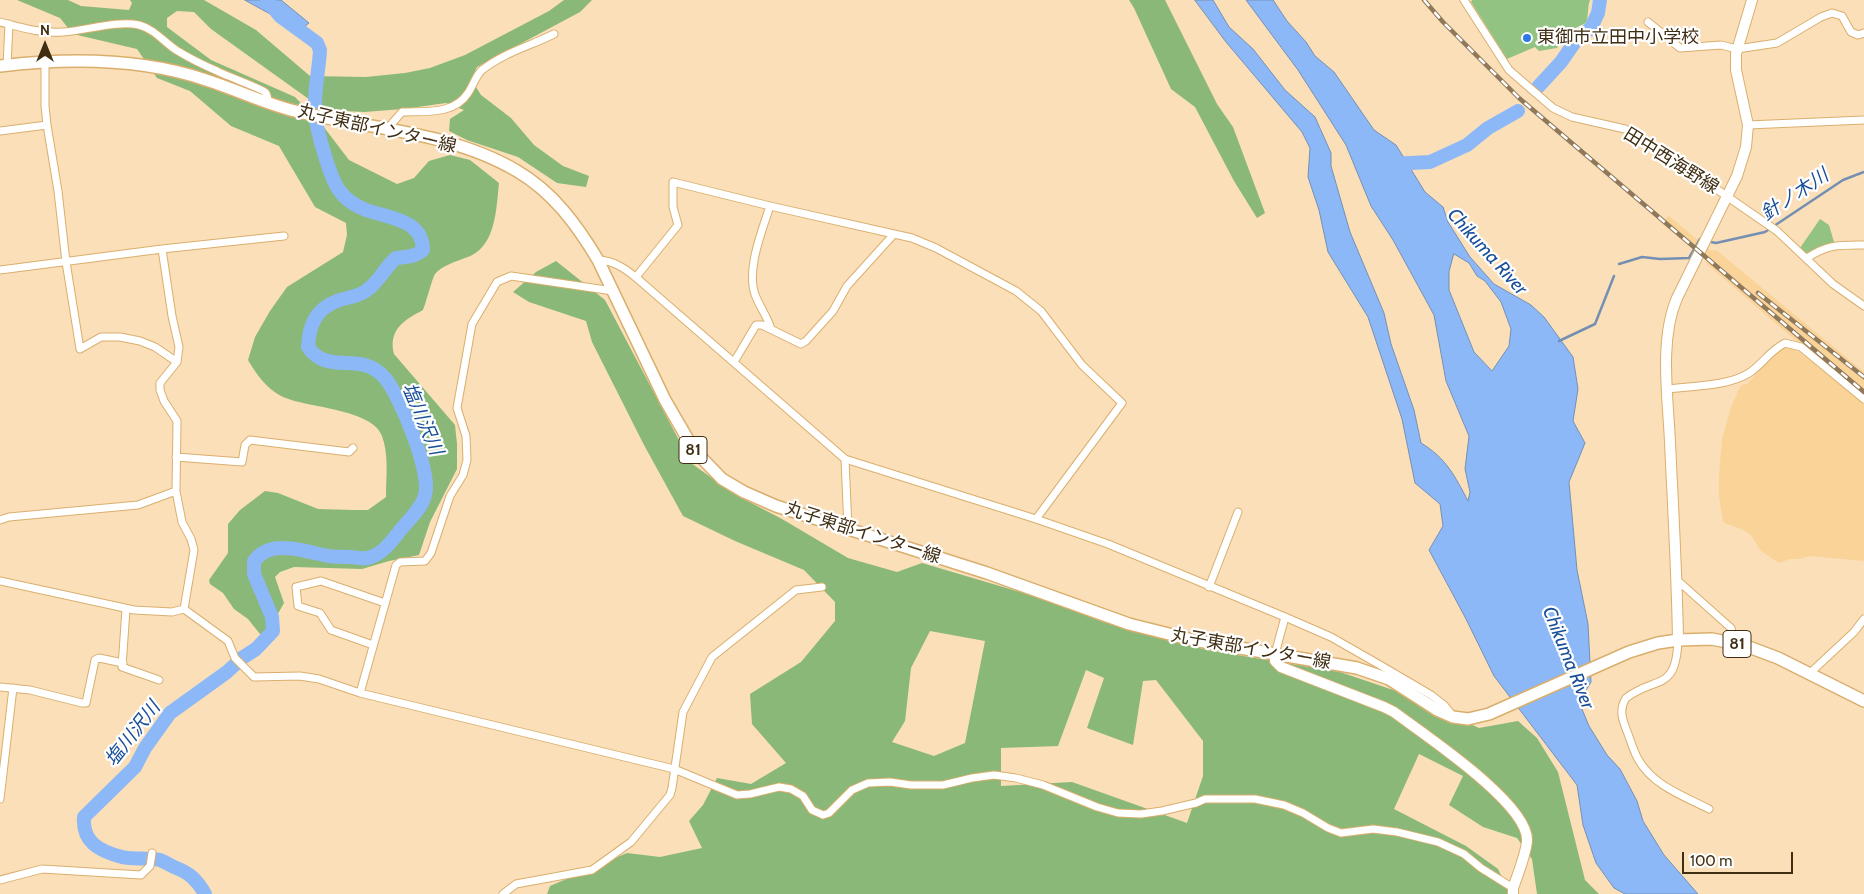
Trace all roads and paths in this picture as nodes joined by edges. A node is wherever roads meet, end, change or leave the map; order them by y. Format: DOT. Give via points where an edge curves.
graph roads {
  1 [pos="1464,0"];
  2 [pos="1752,0"];
  3 [pos="0,22"];
  4 [pos="1648,22"];
  5 [pos="9,24"];
  6 [pos="1864,32"];
  7 [pos="554,34"];
  8 [pos="1737,49"];
  9 [pos="45,62"];
  10 [pos="3,66"];
  11 [pos="268,103"];
  12 [pos="1864,120"];
  13 [pos="1748,125"];
  14 [pos="46,126"];
  15 [pos="387,129"];
  16 [pos="0,131"];
  17 [pos="1727,196"];
  18 [pos="770,206"];
  19 [pos="894,234"];
  20 [pos="284,236"];
  21 [pos="1864,245"];
  22 [pos="162,249"];
  23 [pos="1807,258"];
  24 [pos="598,260"];
  25 [pos="66,262"];
  26 [pos="0,270"];
  27 [pos="636,277"];
  28 [pos="613,291"];
  29 [pos="1864,306"];
  30 [pos="771,329"];
  31 [pos="176,362"];
  32 [pos="734,362"];
  33 [pos="1668,389"];
  34 [pos="1864,399"];
  35 [pos="353,448"];
  36 [pos="176,457"];
  37 [pos="845,459"];
  38 [pos="176,492"];
  39 [pos="1238,512"];
  40 [pos="1036,519"];
  41 [pos="0,520"];
  42 [pos="848,529"];
  43 [pos="1677,580"];
  44 [pos="0,581"];
  45 [pos="1209,587"];
  46 [pos="822,588"];
  47 [pos="385,603"];
  48 [pos="126,609"];
  49 [pos="184,609"];
  50 [pos="1285,617"];
  51 [pos="1864,619"];
  52 [pos="1678,640"];
  53 [pos="1734,643"];
  54 [pos="373,645"];
  55 [pos="1275,654"];
  56 [pos="123,663"];
  57 [pos="1809,674"];
  58 [pos="159,680"];
  59 [pos="0,686"];
  60 [pos="13,688"];
  61 [pos="360,693"];
  62 [pos="1864,701"];
  63 [pos="1453,717"];
  64 [pos="674,769"];
  65 [pos="0,799"];
  66 [pos="1709,809"];
  67 [pos="152,853"];
  68 [pos="0,880"];
  69 [pos="1513,891"];
  70 [pos="503,894"];
  1 -- 17 [label="street, 田中西海野線" via="1509,70 1553,108 1572,117 1625,129"];
  2 -- 8 [label="street"];
  3 -- 5 [label="street"];
  4 -- 8 [label="street" via="1680,48 1721,45"];
  5 -- 10 [label="street"];
  5 -- 11 [label="street" via="53,32 140,25 188,57 264,91"];
  6 -- 8 [label="street" via="1858,35 1851,32 1842,16 1832,13 1777,43"];
  7 -- 15 [label="street" via="480,71 461,102 450,109 402,112"];
  8 -- 13 [label="street" via="1736,70"];
  9 -- 10 [label="main road, 丸子東部インター線 / 81"];
  9 -- 11 [label="main road, 丸子東部インター線 / 81" via="93,61 161,69 206,80"];
  9 -- 14 [label="street"];
  11 -- 15 [label="main road, 丸子東部インター線 / 81" via="300,113"];
  12 -- 13 [label="street"];
  13 -- 17 [label="street" via="1746,147"];
  14 -- 16 [label="street"];
  14 -- 25 [label="street"];
  15 -- 24 [label="main road, 丸子東部インター線 / 81" via="460,147 517,171 556,201 580,230"];
  17 -- 23 [label="street, 田中西海野線" via="1777,231"];
  17 -- 33 [label="street" via="1672,311 1667,347"];
  18 -- 19 [label="street"];
  18 -- 27 [label="street" via="673,182 673,207 678,225"];
  18 -- 30 [label="street" via="753,262 753,288"];
  19 -- 30 [label="street" via="847,286 833,311 806,341 801,344"];
  19 -- 40 [label="street" via="936,248 1016,291 1041,312 1082,365 1122,403"];
  20 -- 22 [label="street"];
  21 -- 23 [label="street" via="1838,245 1821,249"];
  22 -- 25 [label="street"];
  22 -- 31 [label="street" via="179,347"];
  23 -- 29 [label="street, 田中西海野線" via="1833,284"];
  24 -- 27 [label="street" via="616,263"];
  24 -- 28 [label="main road, 丸子東部インター線 / 81"];
  25 -- 26 [label="street"];
  25 -- 31 [label="street" via="80,349 101,336 120,336 155,347"];
  27 -- 32 [label="street"];
  28 -- 42 [label="main road, 丸子東部インター線 / 81" via="680,427 709,468 729,484 754,497"];
  28 -- 47 [label="street" via="511,276 497,282 472,324 457,408 464,425 468,452 463,475 450,496 431,553 425,561 396,565"];
  30 -- 32 [label="street" via="756,325"];
  31 -- 36 [label="street" via="160,383 160,390 177,421"];
  32 -- 37 [label="street"];
  33 -- 34 [label="street" via="1732,380 1749,373 1767,355 1786,343 1801,347"];
  33 -- 43 [label="street"];
  35 -- 36 [label="street" via="349,452 250,440 245,445 242,462"];
  36 -- 38 [label="street"];
  37 -- 40 [label="street"];
  37 -- 42 [label="street"];
  38 -- 41 [label="street" via="138,505"];
  38 -- 49 [label="street" via="182,522 192,538 194,550"];
  39 -- 45 [label="street"];
  40 -- 45 [label="street" via="1108,544"];
  42 -- 55 [label="main road, 丸子東部インター線 / 81" via="979,570 1129,624 1184,638"];
  43 -- 52 [label="street"];
  43 -- 53 [label="street" via="1731,628"];
  44 -- 48 [label="street"];
  45 -- 50 [label="street"];
  46 -- 64 [label="street" via="796,590 712,657 683,712"];
  47 -- 54 [label="street"];
  47 -- 54 [label="street" via="320,581 296,586 298,606 320,612 331,630"];
  48 -- 49 [label="street" via="172,612"];
  48 -- 56 [label="street"];
  49 -- 61 [label="street" via="228,641 235,658 254,677 300,676"];
  50 -- 55 [label="street"];
  50 -- 63 [label="street" via="1331,637 1417,686 1444,705"];
  51 -- 57 [label="street"];
  52 -- 53 [label="main road, 丸子東部インター線 / 81" via="1712,639"];
  52 -- 63 [label="main road, 丸子東部インター線 / 81" via="1647,646 1476,718"];
  52 -- 66 [label="street" via="1676,661 1670,673 1660,682 1626,698 1621,714 1638,760 1649,773 1662,786"];
  53 -- 57 [label="main road, 丸子東部インター線 / 81" via="1778,658"];
  54 -- 61 [label="street"];
  55 -- 63 [label="main road, 丸子東部インター線 / 81" via="1369,671 1389,679"];
  55 -- 69 [label="street" via="1281,667 1394,712 1463,763 1513,809 1522,823 1527,841"];
  56 -- 58 [label="street" via="122,667"];
  56 -- 60 [label="street" via="96,660 86,702"];
  57 -- 62 [label="main road, 丸子東部インター線 / 81"];
  59 -- 60 [label="street"];
  60 -- 65 [label="street"];
  61 -- 64 [label="street"];
  64 -- 69 [label="street" via="737,795 779,787 791,788 803,796 812,810 823,815 852,790 868,783 943,785 994,775 1043,785 1118,813 1162,811 1205,799 1255,799 1284,805 1341,833 1381,830 1438,842 1464,854"];
  64 -- 70 [label="street" via="670,795 631,842 592,870 516,884"];
  67 -- 68 [label="street" via="150,866 141,875 42,868"];
}
